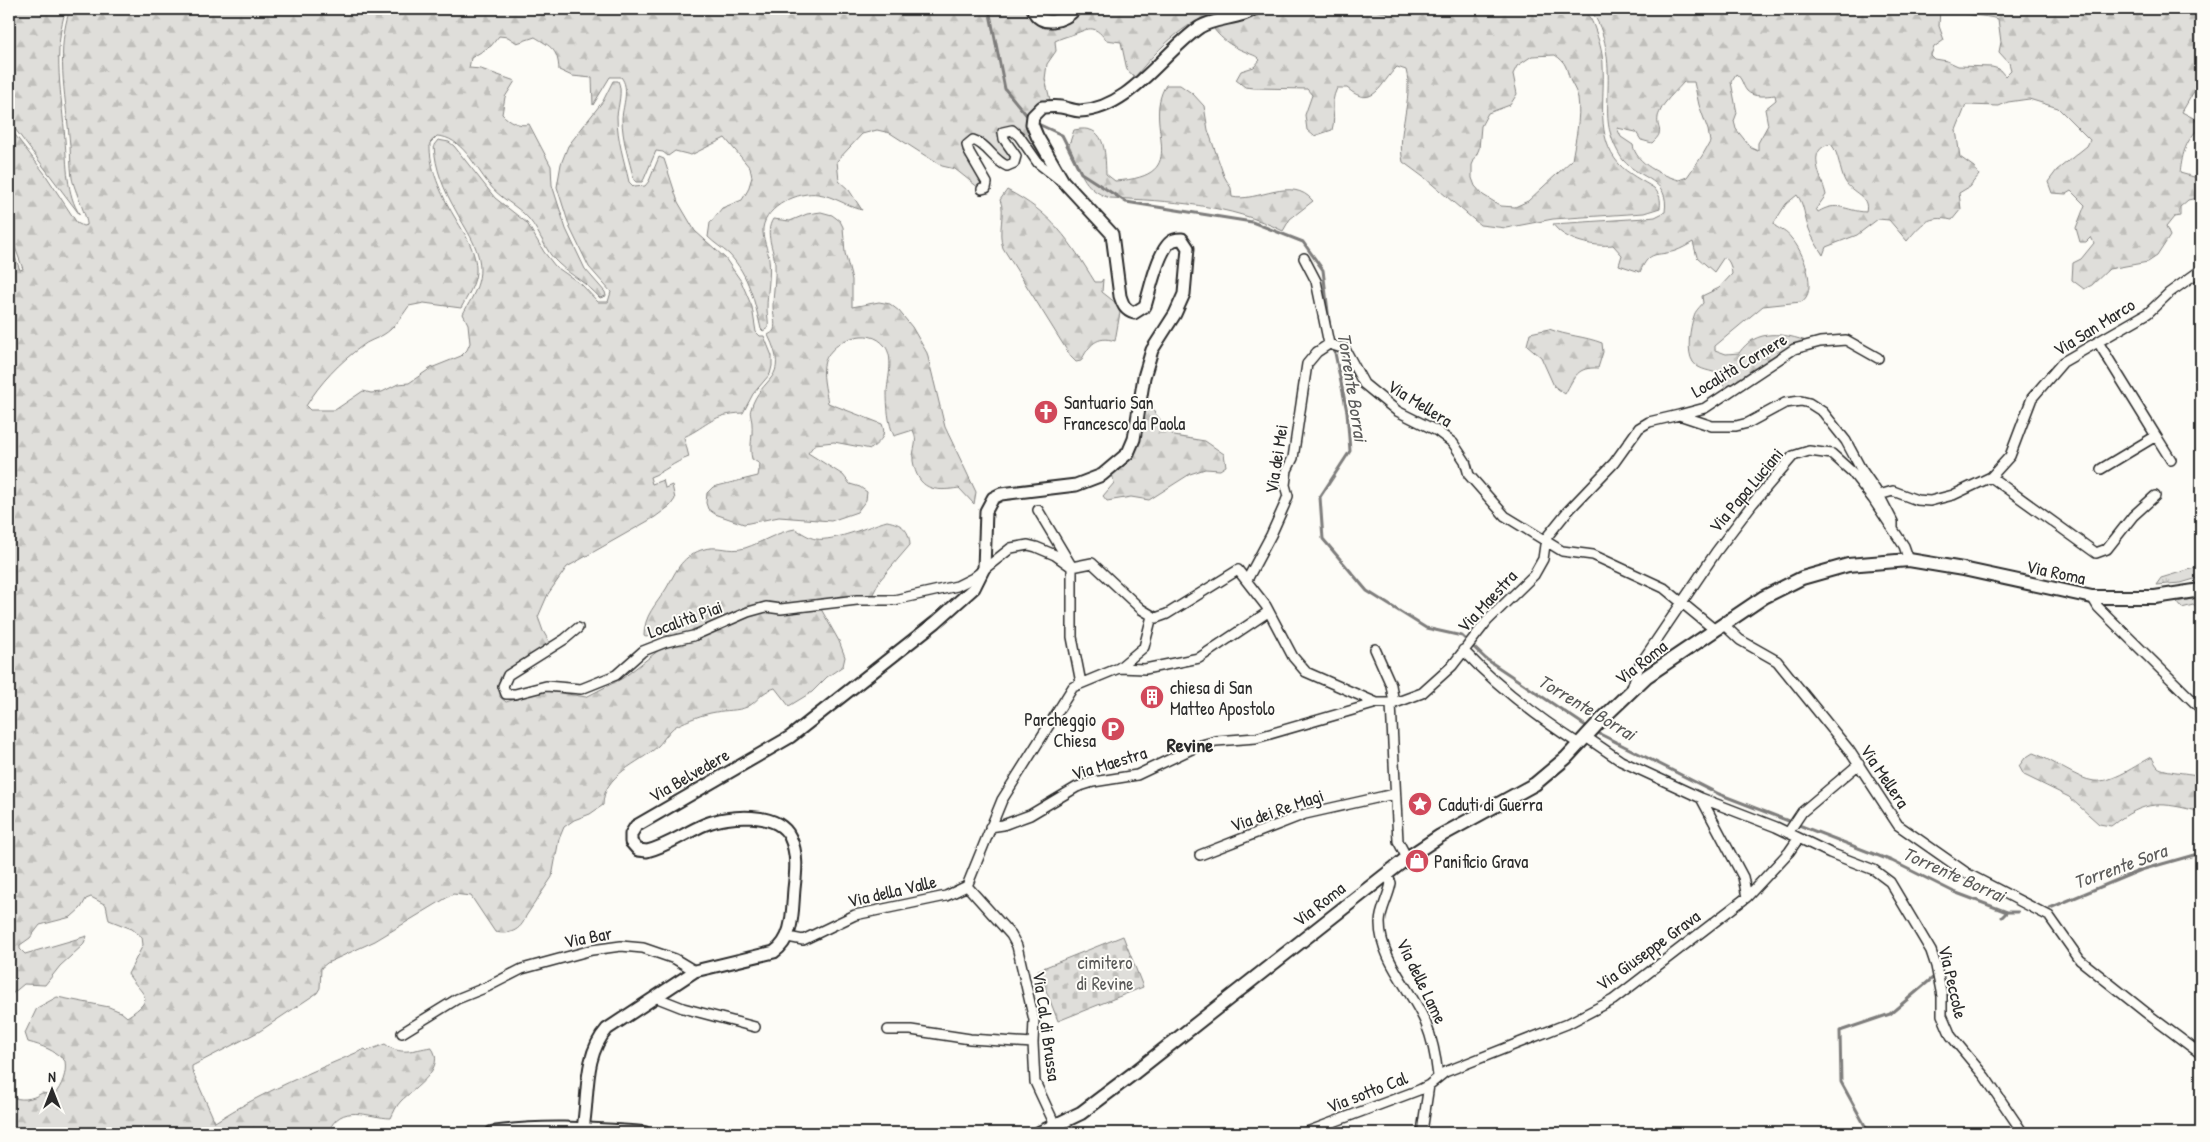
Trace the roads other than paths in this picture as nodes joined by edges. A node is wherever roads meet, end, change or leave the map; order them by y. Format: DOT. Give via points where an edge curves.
graph roads {
  1 [pos="1033,9"];
  2 [pos="1075,9"];
  3 [pos="1254,9"];
  4 [pos="1063,181"];
  5 [pos="982,189"];
  6 [pos="1304,258"];
  7 [pos="2201,270"];
  8 [pos="2098,342"];
  9 [pos="1332,344"];
  10 [pos="1878,358"];
  11 [pos="1679,415"];
  12 [pos="2156,436"];
  13 [pos="2171,460"];
  14 [pos="2101,469"];
  15 [pos="1991,477"];
  16 [pos="1879,495"];
  17 [pos="2155,496"];
  18 [pos="1038,510"];
  19 [pos="1893,529"];
  20 [pos="1545,541"];
  21 [pos="1909,560"];
  22 [pos="1072,567"];
  23 [pos="984,568"];
  24 [pos="1247,580"];
  25 [pos="2201,590"];
  26 [pos="2092,597"];
  27 [pos="1683,602"];
  28 [pos="1268,612"];
  29 [pos="1152,616"];
  30 [pos="1719,627"];
  31 [pos="578,628"];
  32 [pos="1465,648"];
  33 [pos="1375,649"];
  34 [pos="1118,668"];
  35 [pos="1081,683"];
  36 [pos="1632,688"];
  37 [pos="1377,703"];
  38 [pos="1393,704"];
  39 [pos="2201,709"];
  40 [pos="1584,738"];
  41 [pos="1859,764"];
  42 [pos="1394,794"];
  43 [pos="1701,798"];
  44 [pos="990,827"];
  45 [pos="1790,830"];
  46 [pos="1798,838"];
  47 [pos="1200,855"];
  48 [pos="1406,858"];
  49 [pos="1386,874"];
  50 [pos="967,886"];
  51 [pos="1747,897"];
  52 [pos="788,937"];
  53 [pos="695,971"];
  54 [pos="655,996"];
  55 [pos="755,1027"];
  56 [pos="888,1030"];
  57 [pos="402,1033"];
  58 [pos="1033,1043"];
  59 [pos="2201,1054"];
  60 [pos="1438,1076"];
  61 [pos="1429,1085"];
  62 [pos="583,1128"];
  63 [pos="1060,1128"];
  64 [pos="492,1133"];
  65 [pos="644,1133"];
  66 [pos="1039,1133"];
  67 [pos="1304,1133"];
  68 [pos="1423,1133"];
  69 [pos="2022,1133"];
  1 -- 2 [label="street" via="1034,14 1044,21 1056,21 1069,17"];
  3 -- 4 [label="street" via="1248,14 1233,15 1202,26 1129,91 1103,105 1079,111 1042,107 1033,120"];
  4 -- 5 [label="street" via="1038,163 1012,130 1003,132 1016,156 1014,163 1007,166 999,163 979,142 973,140 967,145 987,183"];
  4 -- 23 [label="street" via="1112,234 1120,296 1128,311 1134,313 1145,306 1167,245 1182,239 1188,248 1184,294 1152,350 1134,439 1128,453 1102,474 1076,485 1001,494 993,498 986,511"];
  6 -- 9 [label="street" via="1316,281"];
  7 -- 8 [label="street, Via San Marco" via="2148,313"];
  8 -- 12 [label="street"];
  8 -- 15 [label="street, Via San Marco" via="2063,362 2032,398 2010,456"];
  9 -- 20 [label="street, Via Mellera" via="1345,349 1364,384 1397,411 1453,443 1478,488 1505,516"];
  9 -- 24 [label="street, Via dei Mei" via="1317,352 1307,364 1293,458 1287,470 1285,485 1288,496"];
  10 -- 11 [label="street, Località Cornere" via="1846,340 1794,349 1705,408"];
  11 -- 16 [label="street" via="1712,426 1736,426 1785,403 1809,403 1822,412 1843,436"];
  11 -- 20 [label="street, Via Maestra" via="1641,426 1614,463 1567,512"];
  12 -- 13 [label="street"];
  12 -- 14 [label="street"];
  15 -- 16 [label="street, Via San Marco" via="1953,496 1930,501 1893,491"];
  15 -- 17 [label="street" via="2096,553 2107,549 2133,516"];
  16 -- 19 [label="street" via="1893,522"];
  18 -- 22 [label="street"];
  19 -- 21 [label="street, Via Papa Luciani"];
  19 -- 27 [label="street, Via Papa Luciani" via="1852,472 1832,454 1809,451 1793,456 1752,503"];
  20 -- 27 [label="street, Via Mellera" via="1562,551 1593,555 1664,588"];
  20 -- 32 [label="street, Via Maestra" via="1543,559 1534,575 1487,621"];
  21 -- 26 [label="main road, Via Roma" via="1963,568"];
  21 -- 30 [label="main road, Via Roma" via="1848,565 1802,578 1764,597"];
  22 -- 23 [label="street" via="1055,555 1028,545 1011,548"];
  22 -- 29 [label="street" via="1092,563"];
  22 -- 35 [label="street" via="1072,637"];
  23 -- 31 [label="street, Località Piai" via="957,586 894,600 857,600 781,609 766,607 693,636 643,651 616,675 581,689 546,686 506,694 503,686 508,675"];
  23 -- 52 [label="street, Via Belvedere" via="974,588 936,622 790,737 636,826 631,834 631,842 638,850 647,851 724,819 752,817 780,826 790,835 796,854"];
  24 -- 28 [label="street"];
  24 -- 29 [label="street" via="1238,570 1160,618"];
  25 -- 26 [label="main road, Via Roma" via="2155,597"];
  26 -- 39 [label="street, Via Roma" via="2098,607"];
  27 -- 30 [label="street, Via Mellera"];
  27 -- 36 [label="street, Via Papa Luciani" via="1639,666"];
  28 -- 34 [label="street" via="1199,658 1144,669"];
  28 -- 37 [label="street" via="1293,657 1306,672"];
  29 -- 34 [label="street" via="1144,647"];
  30 -- 36 [label="main road, Via Roma"];
  30 -- 41 [label="street, Via Mellera" via="1777,661"];
  32 -- 38 [label="street, Via Maestra" via="1452,666 1422,693"];
  32 -- 40 [label="street, Via Peccole" via="1486,674 1556,729"];
  33 -- 38 [label="street" via="1391,685"];
  34 -- 35 [label="street"];
  35 -- 44 [label="street" via="1072,687 1058,708 1002,800"];
  36 -- 40 [label="main road, Via Roma"];
  37 -- 38 [label="street, Via Maestra"];
  37 -- 44 [label="street, Via Maestra" via="1256,738 1198,746 1137,775 1077,787 1030,815"];
  38 -- 42 [label="street"];
  40 -- 43 [label="street, Via Peccole" via="1622,761"];
  40 -- 48 [label="main road, Via Roma" via="1552,772 1535,784"];
  41 -- 45 [label="street" via="1802,812"];
  41 -- 59 [label="street, Via Mellera" via="1898,825 1968,874 2049,916 2080,960"];
  42 -- 47 [label="street, Via dei Re Magi" via="1305,814"];
  42 -- 48 [label="street" via="1398,841"];
  43 -- 45 [label="street, Via Peccole"];
  43 -- 51 [label="street" via="1743,877"];
  44 -- 50 [label="street"];
  45 -- 46 [label="street, Via Peccole"];
  46 -- 51 [label="street, Via Giuseppe Grava"];
  46 -- 69 [label="street, Via Peccole" via="1874,870 1890,882 1931,951 1942,996 1942,1015 1951,1036 1985,1078"];
  48 -- 49 [label="main road, Via Roma"];
  49 -- 60 [label="street, Via delle Lame" via="1392,883 1381,914 1384,942 1426,1022"];
  49 -- 63 [label="main road, Via Roma" via="1165,1050"];
  50 -- 52 [label="street, Via della Valle" via="939,898 855,915 803,940"];
  50 -- 58 [label="street, Via Cal di Brussa" via="1017,946 1034,1020"];
  51 -- 60 [label="street, Via Giuseppe Grava" via="1613,1000 1567,1024"];
  52 -- 53 [label="street" via="774,952"];
  53 -- 54 [label="street"];
  53 -- 57 [label="street, Via Bar" via="676,959 643,948 622,946 592,950 522,969 457,999"];
  54 -- 55 [label="street" via="683,1008"];
  54 -- 62 [label="street" via="599,1038 590,1060"];
  56 -- 58 [label="street"];
  58 -- 63 [label="street, Via Cal di Brussa" via="1036,1082"];
  60 -- 61 [label="street, Via sotto Cal"];
  61 -- 67 [label="street, Via sotto Cal"];
  61 -- 68 [label="street"];
  62 -- 64 [label="main road" via="528,1128"];
  62 -- 65 [label="main road"];
  63 -- 66 [label="main road"];
}
